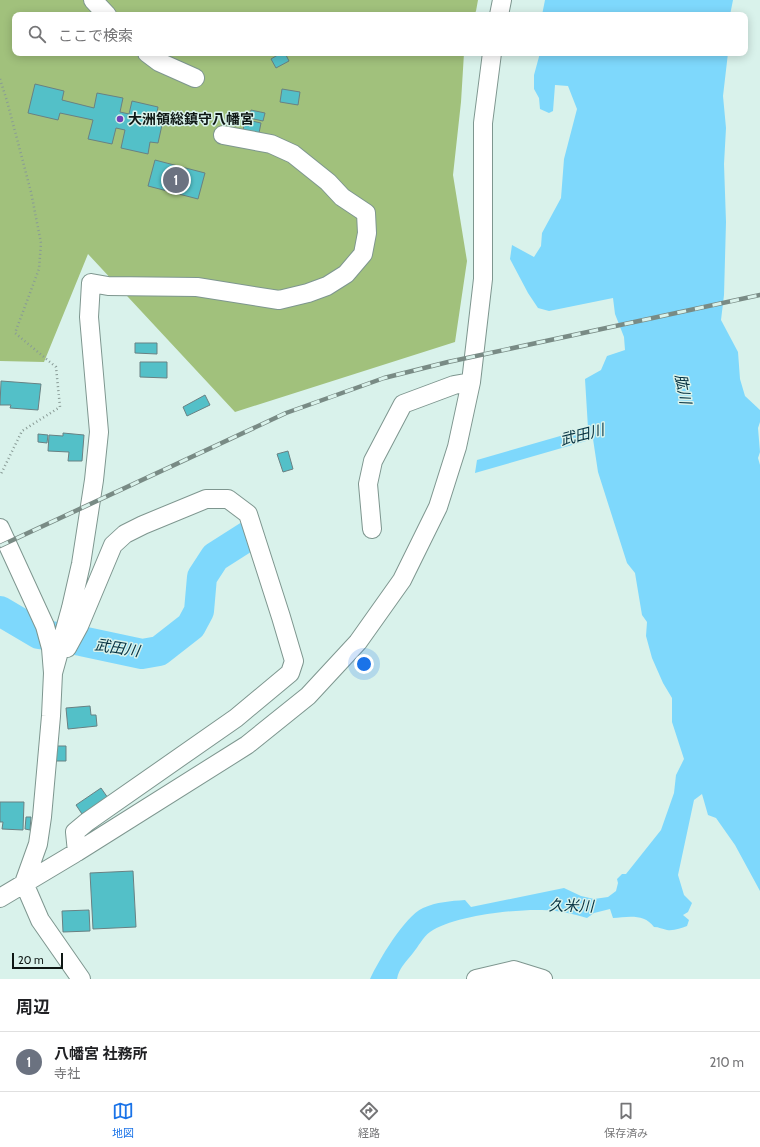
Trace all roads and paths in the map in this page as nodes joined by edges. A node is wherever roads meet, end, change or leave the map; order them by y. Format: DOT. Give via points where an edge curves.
graph roads {
  1 [pos="93,0"];
  2 [pos="502,0"];
  3 [pos="104,12"];
  4 [pos="500,12"];
  5 [pos="151,56"];
  6 [pos="492,56"];
  7 [pos="195,78"];
  8 [pos="0,79"];
  9 [pos="223,135"];
  10 [pos="471,382"];
  11 [pos="0,476"];
  12 [pos="0,528"];
  13 [pos="372,529"];
  14 [pos="53,673"];
  15 [pos="77,852"];
  16 [pos="8,889"];
  17 [pos="81,979"];
  18 [pos="476,979"];
  19 [pos="543,979"];
  1 -- 3 [label="street"];
  2 -- 4 [label="street"];
  5 -- 7 [label="street"];
  6 -- 10 [label="street" via="483,123 483,279"];
  8 -- 11 [label="path" via="31,192 41,243 39,269 15,333 56,367 60,407 22,431"];
  9 -- 14 [label="street" via="271,144 293,154 328,182 342,197 366,213 367,233 363,254 346,274 327,286 279,300 197,287 108,286 91,283 88,317 99,432 81,564"];
  10 -- 13 [label="street" via="403,404 373,462 368,484"];
  10 -- 15 [label="street" via="458,447 438,507 402,580 358,642 308,696 247,745"];
  12 -- 14 [label="street" via="45,626 51,648"];
  14 -- 15 [label="street" via="79,626 113,544 125,534 206,499 228,498 248,514 294,661 290,673 236,718 75,832"];
  14 -- 16 [label="street" via="38,844"];
  15 -- 16 [label="street"];
  16 -- 17 [label="street" via="40,920"];
  18 -- 19 [label="street" via="514,970"];
}
